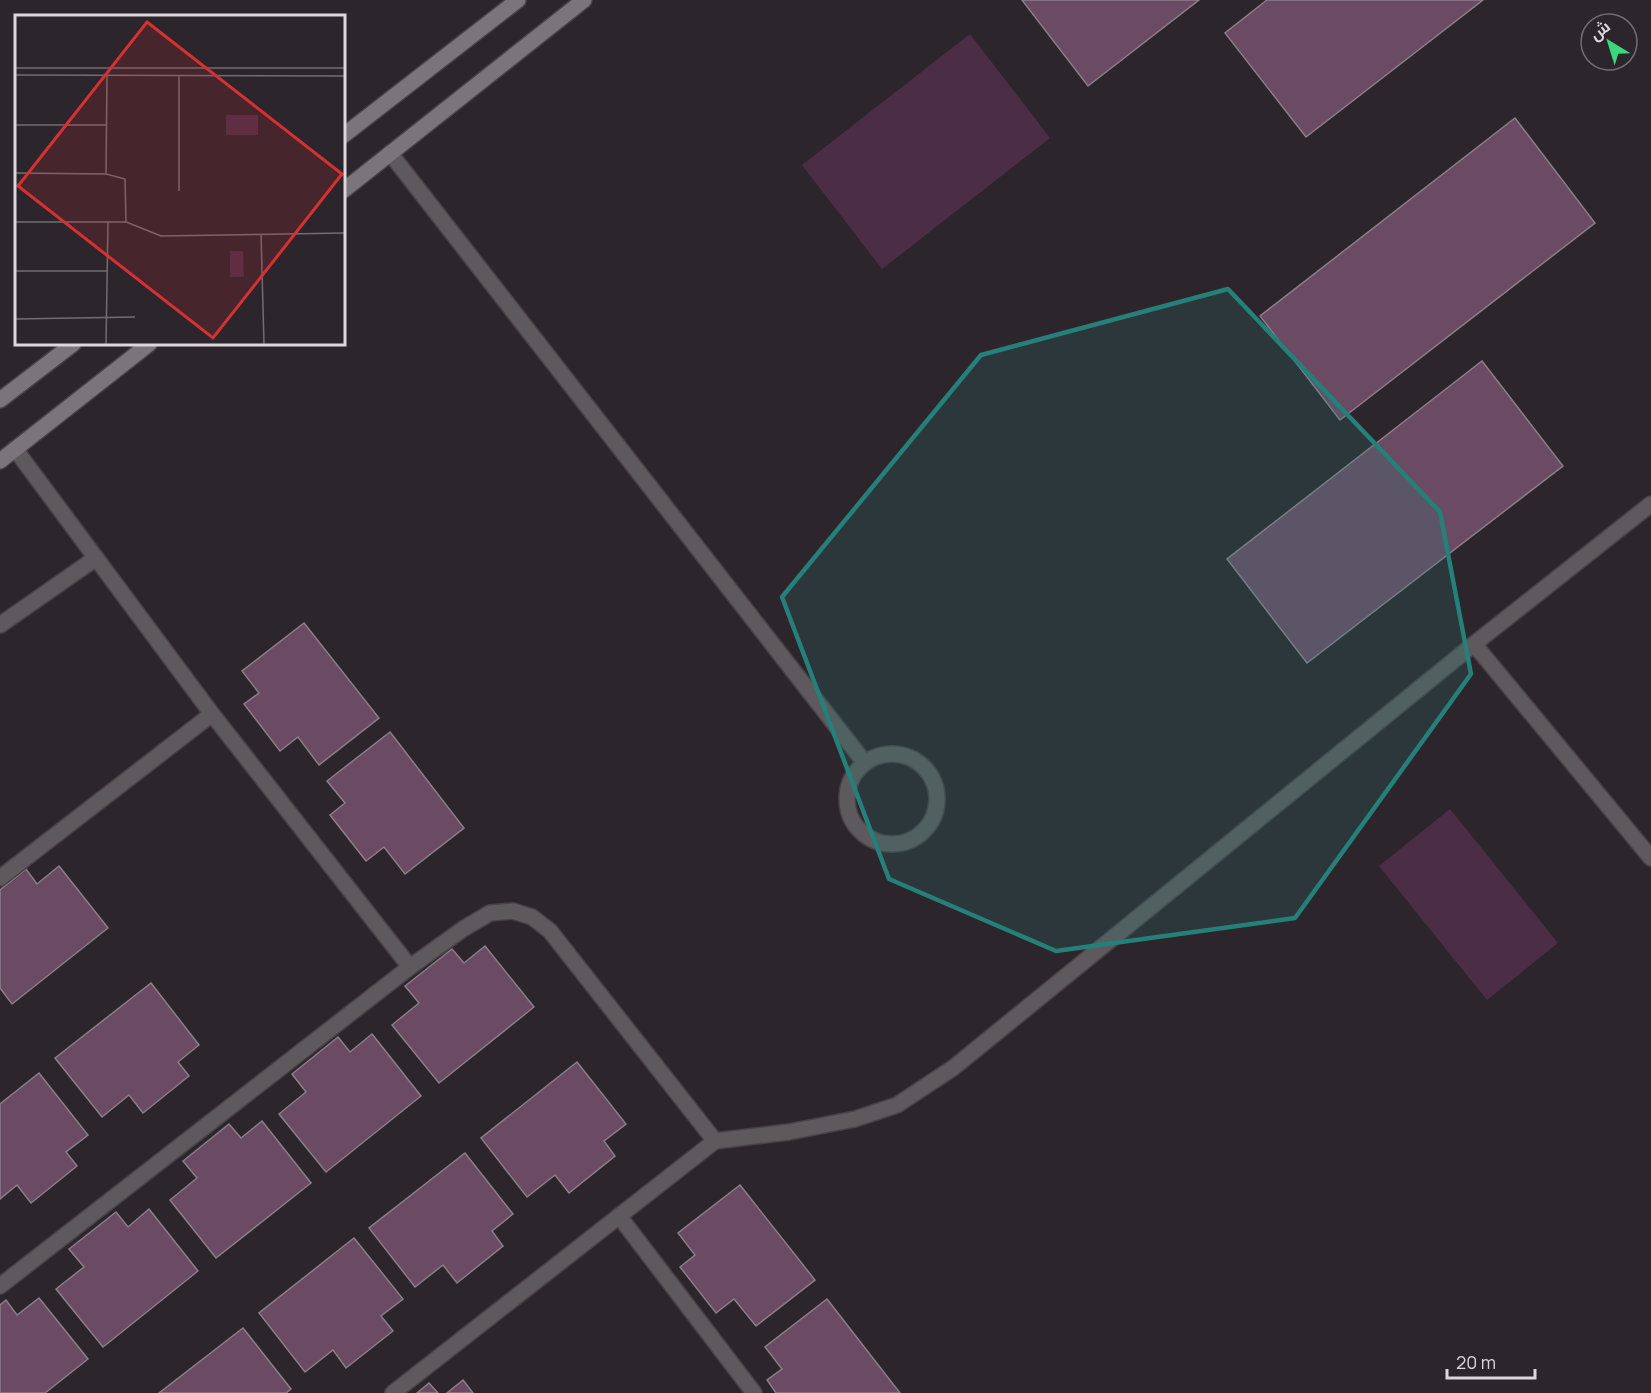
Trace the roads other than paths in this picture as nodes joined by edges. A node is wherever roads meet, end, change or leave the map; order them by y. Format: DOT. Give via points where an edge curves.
graph roads {
  1 [pos="518,0"];
  2 [pos="584,0"];
  3 [pos="345,134"];
  4 [pos="390,153"];
  5 [pos="345,189"];
  6 [pos="72,345"];
  7 [pos="148,345"];
  8 [pos="0,400"];
  9 [pos="15,449"];
  10 [pos="0,461"];
  11 [pos="1651,504"];
  12 [pos="96,558"];
  13 [pos="0,625"];
  14 [pos="1474,644"];
  15 [pos="212,714"];
  16 [pos="865,763"];
  17 [pos="1651,858"];
  18 [pos="0,878"];
  19 [pos="410,967"];
  20 [pos="715,1141"];
  21 [pos="619,1216"];
  22 [pos="0,1286"];
  23 [pos="393,1393"];
  24 [pos="754,1393"];
  1 -- 3 [label="street"];
  2 -- 4 [label="street"];
  4 -- 5 [label="street"];
  4 -- 16 [label="street"];
  6 -- 8 [label="street"];
  7 -- 9 [label="street"];
  9 -- 10 [label="street"];
  9 -- 12 [label="street"];
  11 -- 14 [label="street"];
  12 -- 13 [label="street"];
  12 -- 15 [label="street"];
  14 -- 17 [label="street"];
  14 -- 20 [label="street" via="953,1068 897,1105 855,1119"];
  15 -- 18 [label="street"];
  15 -- 19 [label="street"];
  16 -- 16 [label="street" via="855,773 847,801 857,828 888,844 910,841 922,833 931,822 937,795 926,769 915,760 890,754"];
  19 -- 20 [label="street" via="490,913 513,911 532,917 550,931"];
  19 -- 22 [label="street"];
  20 -- 21 [label="street"];
  21 -- 23 [label="street"];
  21 -- 24 [label="street"];
}
